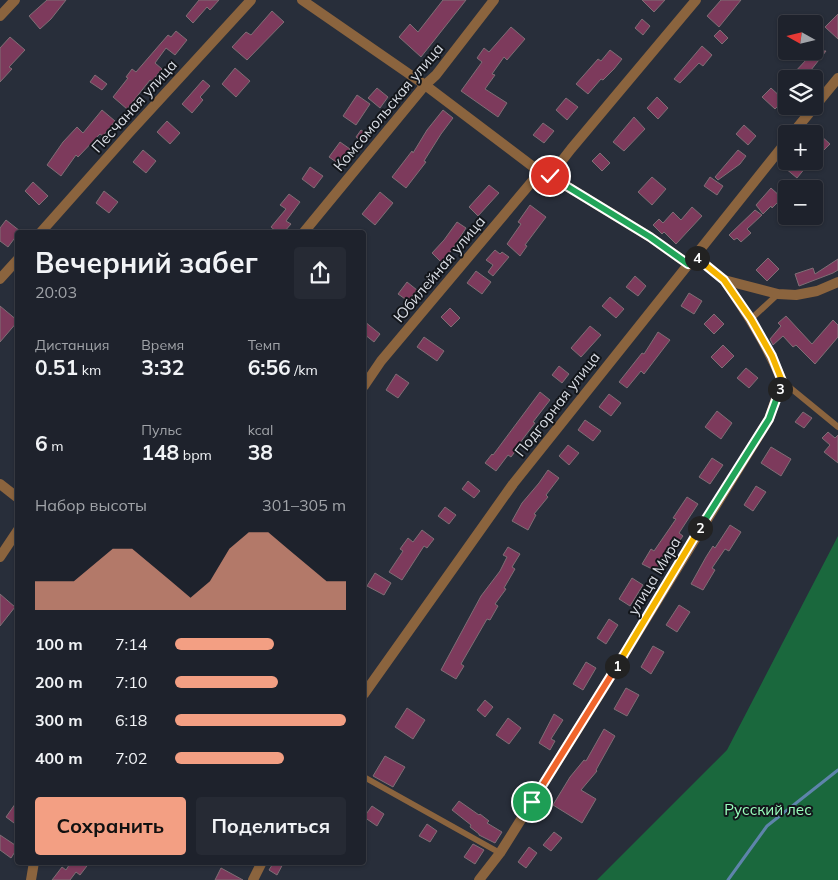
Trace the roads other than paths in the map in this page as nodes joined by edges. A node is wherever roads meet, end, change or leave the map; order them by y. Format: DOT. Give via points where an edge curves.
graph roads {
  1 [pos="15,0"];
  2 [pos="251,0"];
  3 [pos="302,0"];
  4 [pos="494,0"];
  5 [pos="696,0"];
  6 [pos="0,16"];
  7 [pos="838,78"];
  8 [pos="425,85"];
  9 [pos="799,125"];
  10 [pos="778,152"];
  11 [pos="540,172"];
  12 [pos="550,176"];
  13 [pos="43,230"];
  14 [pos="306,230"];
  15 [pos="691,260"];
  16 [pos="15,262"];
  17 [pos="0,279"];
  18 [pos="724,280"];
  19 [pos="838,282"];
  20 [pos="778,294"];
  21 [pos="751,319"];
  22 [pos="782,381"];
  23 [pos="366,383"];
  24 [pos="838,427"];
  25 [pos="0,484"];
  26 [pos="15,496"];
  27 [pos="15,534"];
  28 [pos="0,556"];
  29 [pos="366,691"];
  30 [pos="366,778"];
  31 [pos="500,853"];
  32 [pos="34,865"];
  33 [pos="260,865"];
  34 [pos="31,880"];
  35 [pos="253,880"];
  36 [pos="479,880"];
  1 -- 6 [label="street"];
  2 -- 13 [label="street, Песчаная улица"];
  3 -- 8 [label="street"];
  4 -- 8 [label="street, Комсомольская улица"];
  5 -- 12 [label="street"];
  7 -- 9 [label="street"];
  8 -- 11 [label="street"];
  8 -- 14 [label="street, Комсомольская улица"];
  10 -- 15 [label="street, Подгорная улица"];
  11 -- 12 [label="street"];
  11 -- 23 [label="street, Юбилейная улица"];
  12 -- 15 [label="street"];
  15 -- 18 [label="street"];
  15 -- 29 [label="street, Подгорная улица" via="513,484"];
  16 -- 17 [label="street"];
  18 -- 20 [label="street"];
  18 -- 21 [label="street"];
  19 -- 20 [label="street" via="818,291"];
  20 -- 21 [label="lane"];
  21 -- 22 [label="street"];
  22 -- 24 [label="lane"];
  22 -- 31 [label="street, улица Мира" via="769,419"];
  25 -- 26 [label="street"];
  27 -- 28 [label="street"];
  30 -- 31 [label="lane"];
  31 -- 36 [label="street, улица Мира"];
  32 -- 34 [label="street"];
  33 -- 35 [label="street"];
}
